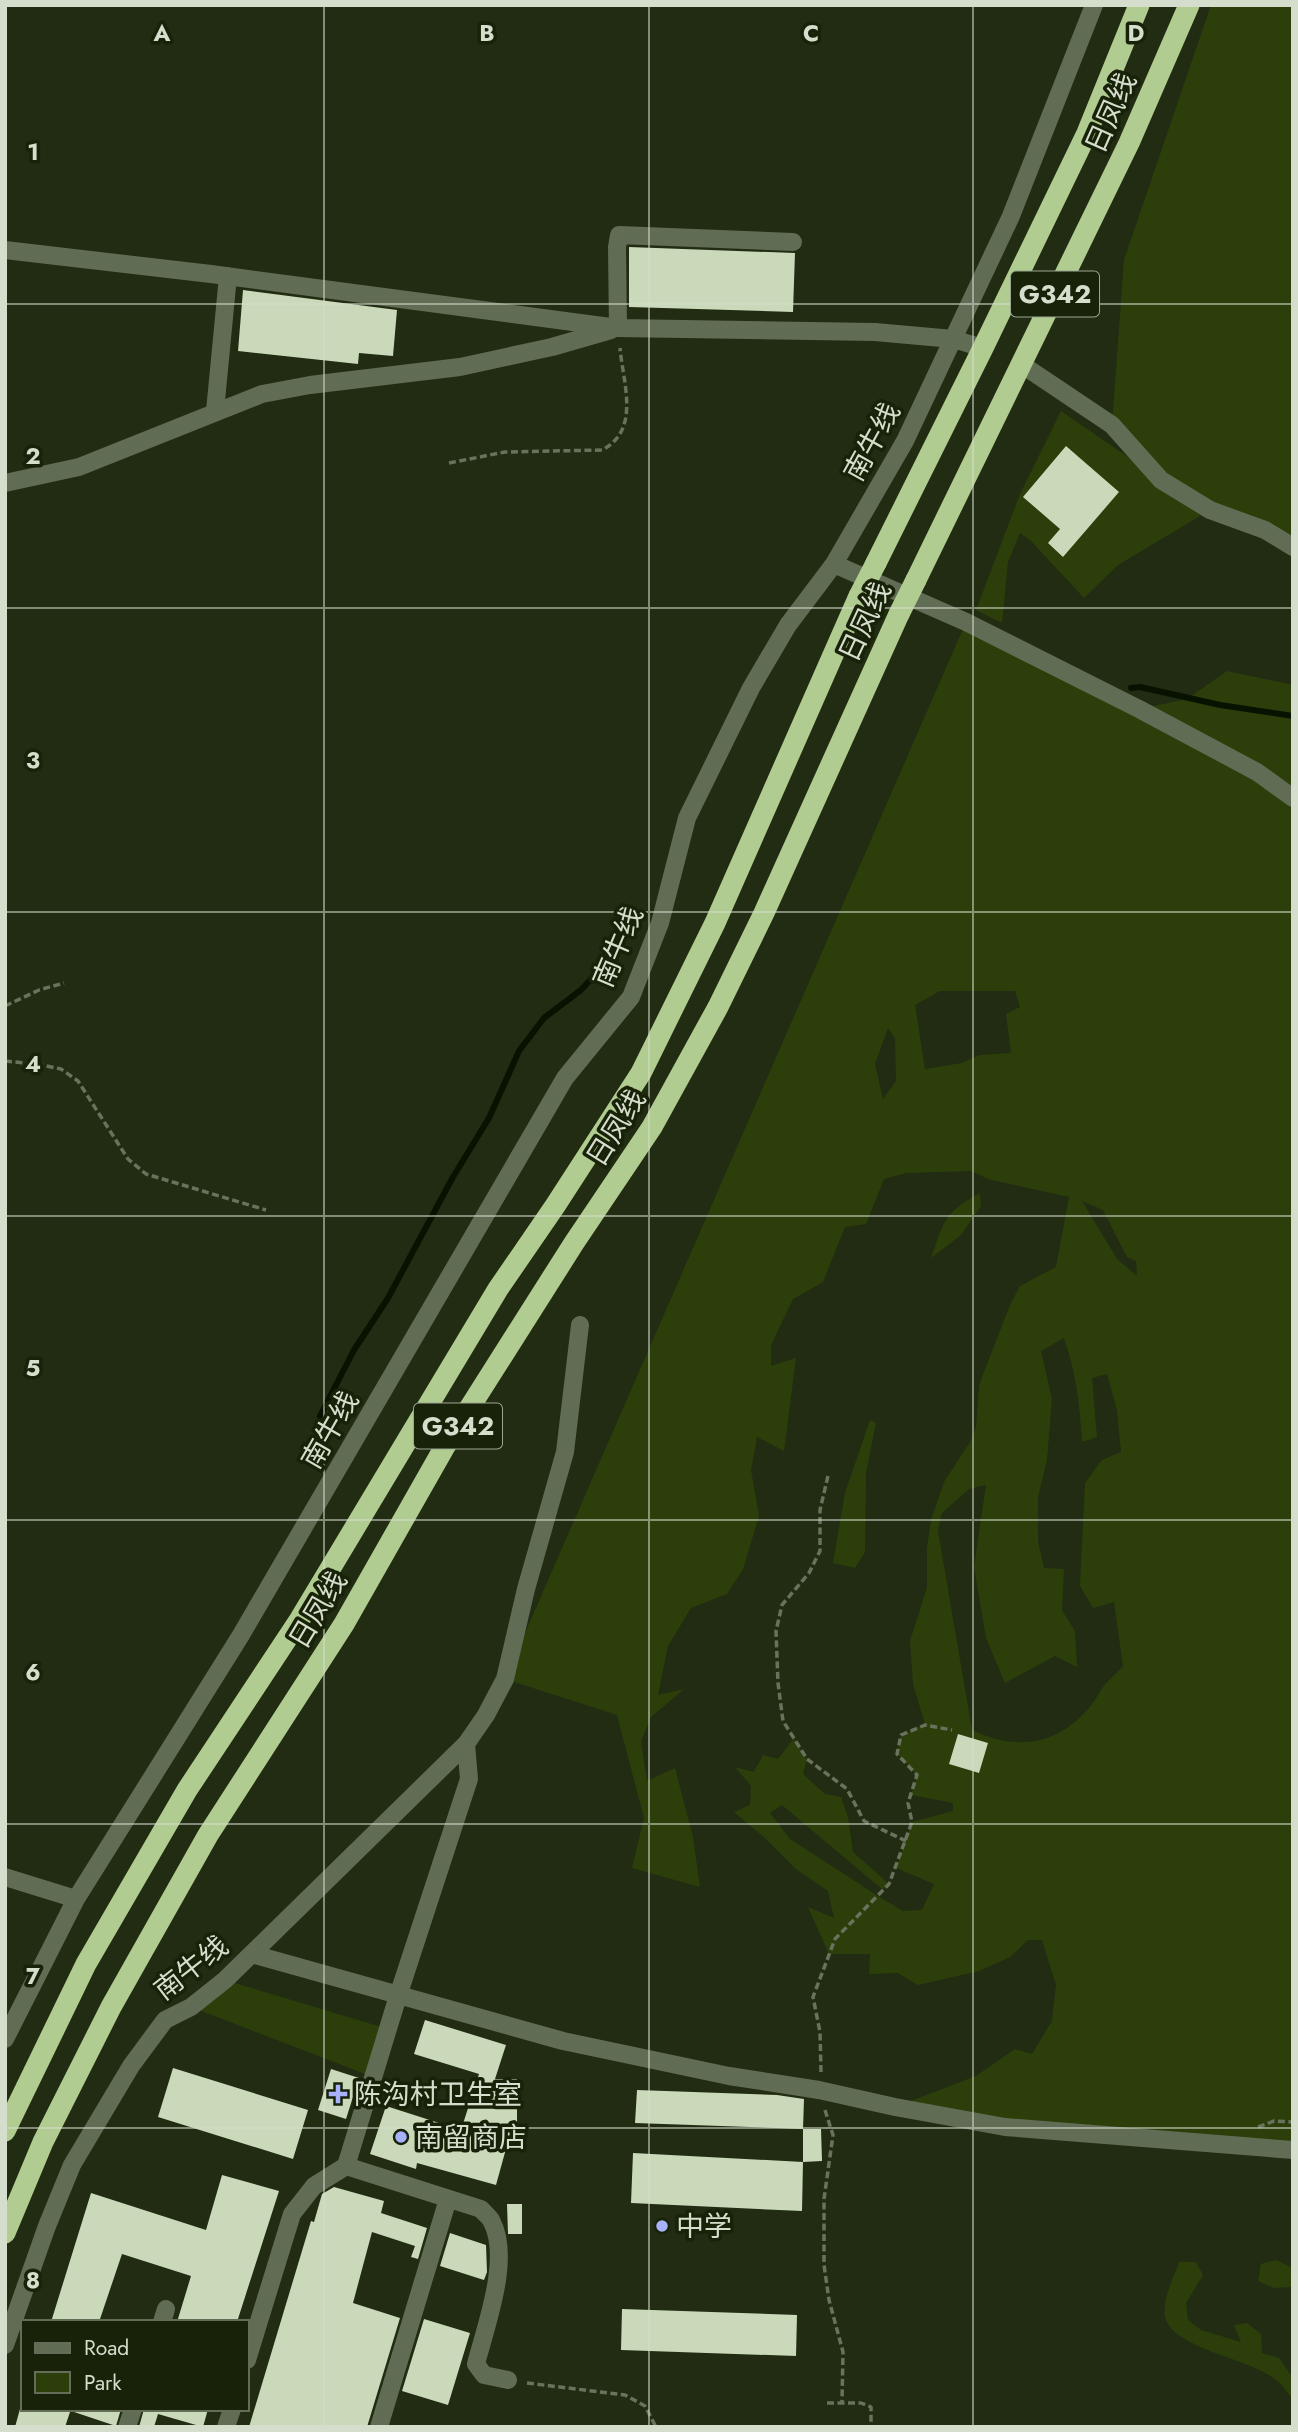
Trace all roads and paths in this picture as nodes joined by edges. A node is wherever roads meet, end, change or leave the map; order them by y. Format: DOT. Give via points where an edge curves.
graph roads {
  1 [pos="1094,5"];
  2 [pos="1139,5"];
  3 [pos="1189,5"];
  4 [pos="793,242"];
  5 [pos="5,250"];
  6 [pos="228,276"];
  7 [pos="618,328"];
  8 [pos="953,339"];
  9 [pos="983,348"];
  10 [pos="1021,365"];
  11 [pos="215,411"];
  12 [pos="449,463"];
  13 [pos="5,483"];
  14 [pos="1293,547"];
  15 [pos="834,564"];
  16 [pos="1293,798"];
  17 [pos="64,983"];
  18 [pos="5,1006"];
  19 [pos="5,1061"];
  20 [pos="266,1210"];
  21 [pos="580,1325"];
  22 [pos="828,1476"];
  23 [pos="952,1730"];
  24 [pos="466,1744"];
  25 [pos="906,1841"];
  26 [pos="5,1877"];
  27 [pos="76,1899"];
  28 [pos="252,1954"];
  29 [pos="398,1996"];
  30 [pos="5,2039"];
  31 [pos="819,2090"];
  32 [pos="5,2131"];
  33 [pos="1293,2150"];
  34 [pos="346,2166"];
  35 [pos="448,2199"];
  36 [pos="5,2233"];
  37 [pos="5,2346"];
  38 [pos="248,2357"];
  39 [pos="508,2380"];
  40 [pos="842,2402"];
  41 [pos="827,2403"];
  42 [pos="379,2427"];
  43 [pos="656,2427"];
  44 [pos="871,2427"];
  1 -- 8 [label="street, 南牛线" via="1011,216"];
  2 -- 9 [label="highway, 日凤线 / G342" via="1087,133"];
  3 -- 10 [label="highway, 日凤线 / G342" via="1129,143"];
  4 -- 7 [label="street" via="619,235"];
  5 -- 6 [label="street"];
  6 -- 7 [label="street"];
  6 -- 11 [label="street"];
  7 -- 8 [label="street" via="876,332"];
  7 -- 11 [label="street" via="460,367 262,394"];
  7 -- 12 [label="path" via="626,418 614,444 602,450 505,452"];
  8 -- 9 [label="street"];
  8 -- 15 [label="street, 南牛线" via="905,441"];
  9 -- 32 [label="highway, 日凤线 / G342, bridge" via="859,596 715,923 640,1073 498,1289 300,1619 187,1790 86,1964"];
  10 -- 14 [label="street" via="1112,425 1161,480 1210,510 1265,530"];
  10 -- 36 [label="highway, 日凤线 / G342, bridge" via="899,614 718,1007 652,1127 458,1426 344,1624 208,1835 111,2007 43,2142"];
  11 -- 13 [label="street" via="79,467"];
  15 -- 16 [label="street" via="966,622 1126,703 1257,772"];
  15 -- 27 [label="street, 南牛线" via="788,625 751,688 687,818 660,923 631,997 565,1078 242,1635"];
  17 -- 18 [label="path"];
  19 -- 20 [label="path" via="61,1069 78,1082 128,1159 146,1174"];
  21 -- 24 [label="street, 南牛线" via="565,1452 505,1679"];
  22 -- 25 [label="path" via="820,1510 820,1550 809,1573 782,1605 776,1631 783,1721 807,1759 847,1789 864,1821"];
  23 -- 25 [label="path" via="925,1725 901,1735 897,1754 917,1775 908,1803 912,1822"];
  24 -- 28 [label="street, 南牛线"];
  24 -- 29 [label="street" via="469,1779"];
  25 -- 31 [label="path" via="889,1884 835,1939 813,1997 821,2043"];
  26 -- 27 [label="street"];
  27 -- 30 [label="street, 南牛线"];
  28 -- 29 [label="street"];
  28 -- 37 [label="street, 南牛线" via="191,2007 165,2020 131,2066 72,2165"];
  29 -- 31 [label="street" via="563,2041"];
  29 -- 34 [label="street"];
  31 -- 33 [label="street" via="1005,2127"];
  31 -- 40 [label="path" via="833,2135 824,2199 824,2265 843,2352"];
  34 -- 35 [label="street"];
  34 -- 38 [label="street" via="314,2186 292,2214"];
  35 -- 39 [label="street" via="481,2209 492,2221 499,2251 496,2284 476,2364 484,2375"];
  35 -- 42 [label="street"];
  39 -- 43 [label="path" via="625,2395 645,2406"];
  40 -- 41 [label="path"];
  40 -- 44 [label="path" via="871,2407"];
}
